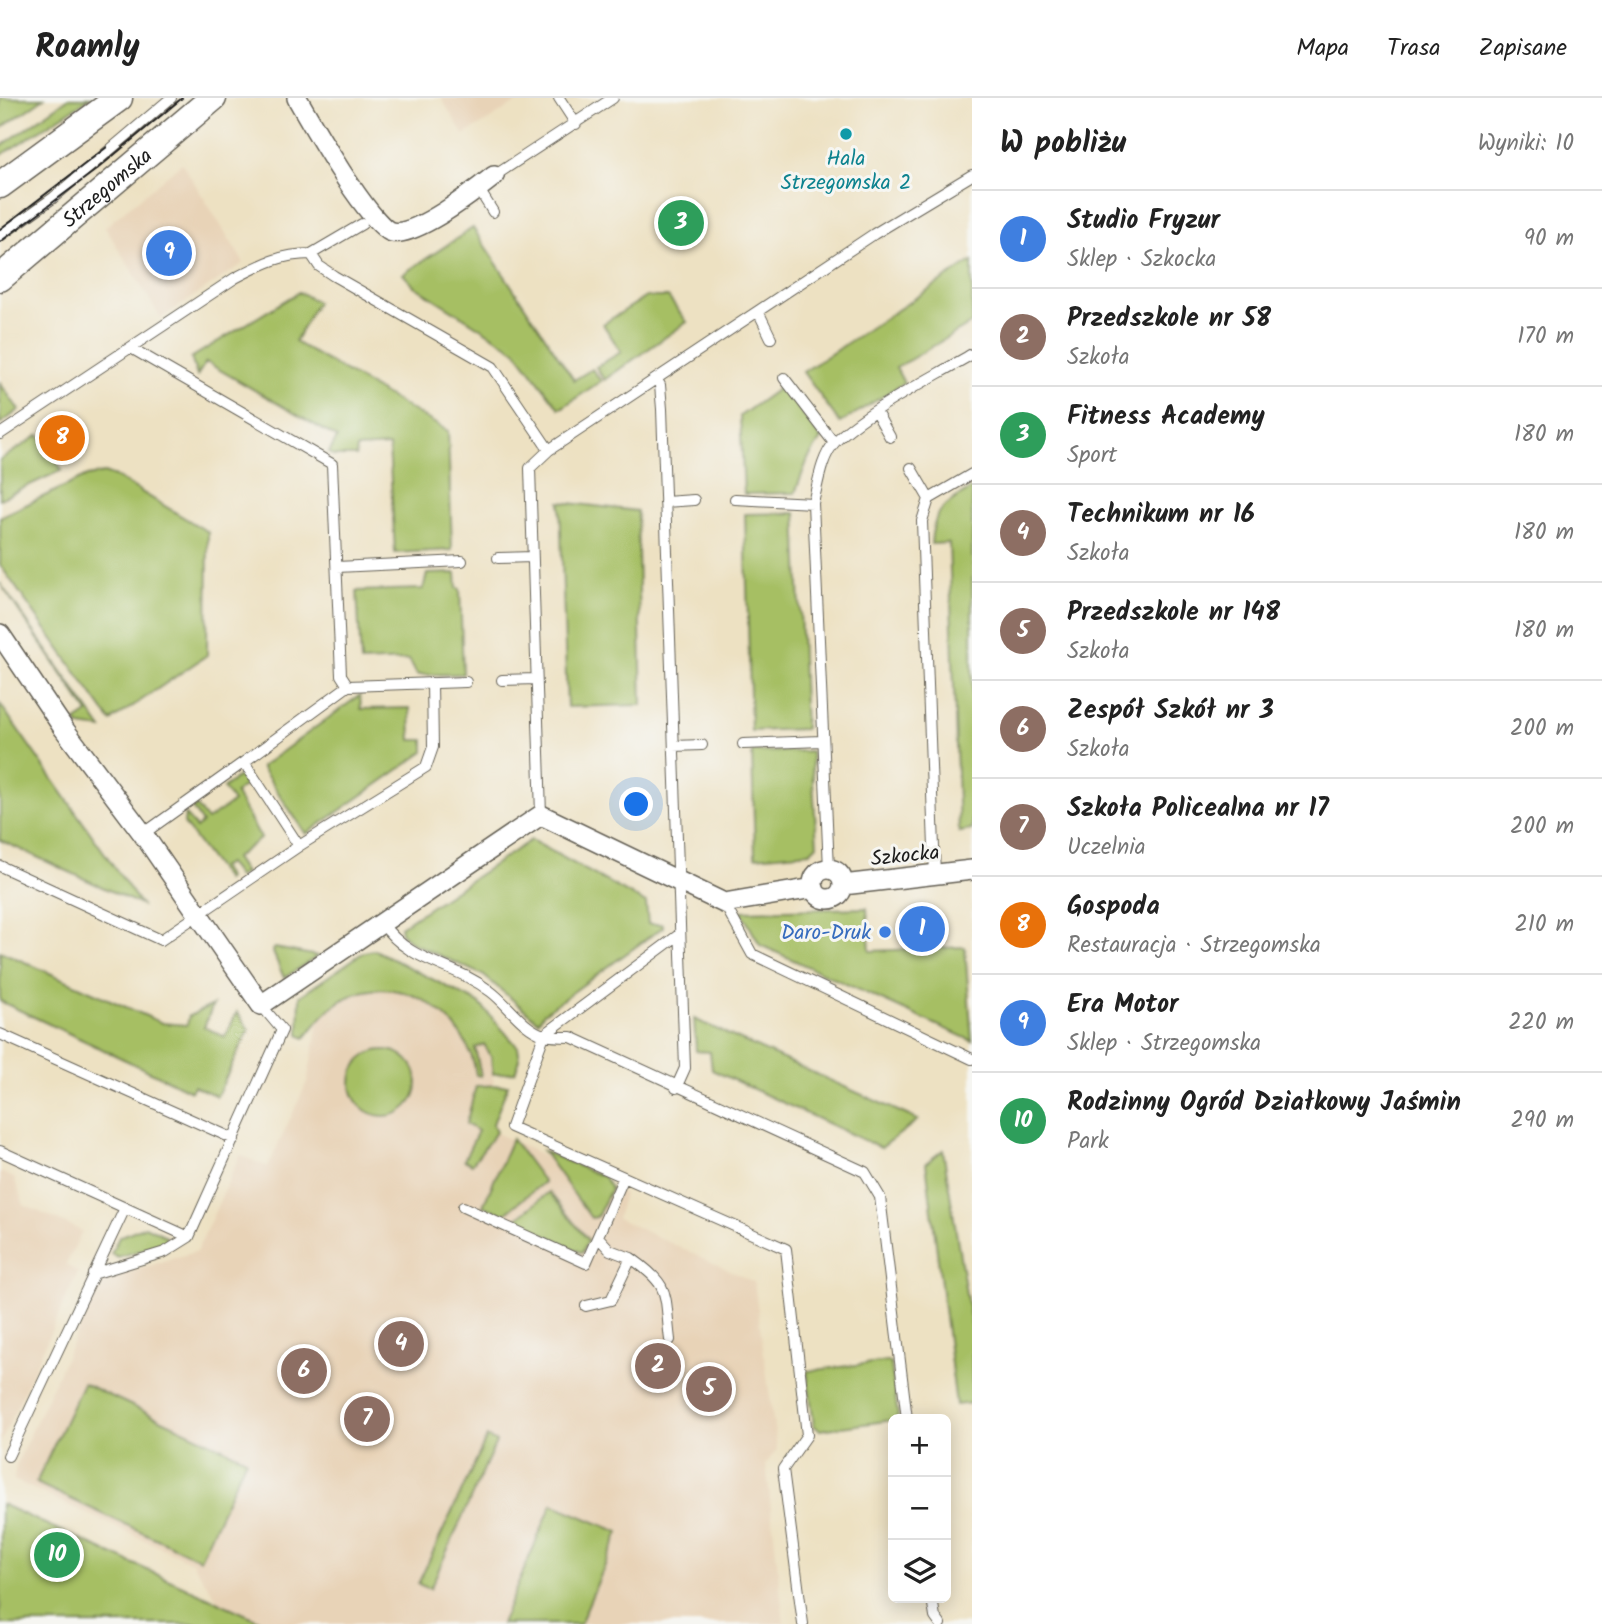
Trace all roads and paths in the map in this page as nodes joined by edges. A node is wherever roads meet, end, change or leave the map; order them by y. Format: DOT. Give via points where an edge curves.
graph roads {
  1 [pos="119,98"];
  2 [pos="171,98"];
  3 [pos="213,98"];
  4 [pos="297,98"];
  5 [pos="559,98"];
  6 [pos="613,98"];
  7 [pos="576,124"];
  8 [pos="972,175"];
  9 [pos="494,176"];
  10 [pos="0,185"];
  11 [pos="478,188"];
  12 [pos="494,212"];
  13 [pos="362,224"];
  14 [pos="0,236"];
  15 [pos="311,254"];
  16 [pos="0,278"];
  17 [pos="758,312"];
  18 [pos="771,338"];
  19 [pos="131,348"];
  20 [pos="972,354"];
  21 [pos="784,378"];
  22 [pos="656,379"];
  23 [pos="876,412"];
  24 [pos="0,434"];
  25 [pos="890,437"];
  26 [pos="834,443"];
  27 [pos="549,450"];
  28 [pos="911,468"];
  29 [pos="972,474"];
  30 [pos="736,499"];
  31 [pos="929,499"];
  32 [pos="694,500"];
  33 [pos="665,502"];
  34 [pos="813,503"];
  35 [pos="532,557"];
  36 [pos="498,558"];
  37 [pos="462,561"];
  38 [pos="337,567"];
  39 [pos="0,634"];
  40 [pos="536,679"];
  41 [pos="502,680"];
  42 [pos="466,682"];
  43 [pos="432,683"];
  44 [pos="348,686"];
  45 [pos="822,741"];
  46 [pos="743,744"];
  47 [pos="702,745"];
  48 [pos="674,746"];
  49 [pos="244,762"];
  50 [pos="541,816"];
  51 [pos="143,834"];
  52 [pos="299,846"];
  53 [pos="0,866"];
  54 [pos="829,869"];
  55 [pos="972,870"];
  56 [pos="935,875"];
  57 [pos="678,883"];
  58 [pos="844,885"];
  59 [pos="814,888"];
  60 [pos="724,903"];
  61 [pos="198,916"];
  62 [pos="382,923"];
  63 [pos="680,934"];
  64 [pos="261,1005"];
  65 [pos="0,1034"];
  66 [pos="544,1035"];
  67 [pos="972,1059"];
  68 [pos="676,1088"];
  69 [pos="234,1139"];
  70 [pos="0,1151"];
  71 [pos="624,1177"];
  72 [pos="463,1207"];
  73 [pos="125,1208"];
  74 [pos="189,1237"];
  75 [pos="598,1237"];
  76 [pos="631,1258"];
  77 [pos="93,1274"];
  78 [pos="586,1306"];
  79 [pos="670,1340"];
  80 [pos="907,1414"];
  81 [pos="8,1457"];
  82 [pos="933,1603"];
  83 [pos="803,1624"];
  84 [pos="940,1624"];
  1 -- 10 [label="main road"];
  2 -- 14 [label="lane" via="53,198"];
  3 -- 16 [label="main road, Strzegomska"];
  4 -- 11 [label="street" via="327,151 384,229 394,233 412,230"];
  5 -- 7 [label="lane"];
  6 -- 7 [label="lane"];
  7 -- 9 [label="lane"];
  8 -- 17 [label="lane"];
  9 -- 11 [label="street"];
  11 -- 12 [label="lane"];
  13 -- 15 [label="lane"];
  15 -- 19 [label="lane" via="287,254 247,272"];
  15 -- 27 [label="lane" via="334,276 493,367"];
  17 -- 18 [label="lane"];
  17 -- 22 [label="lane"];
  19 -- 24 [label="lane"];
  19 -- 38 [label="lane" via="332,464"];
  20 -- 23 [label="lane"];
  21 -- 26 [label="lane"];
  22 -- 27 [label="lane"];
  22 -- 33 [label="lane" via="660,385"];
  23 -- 25 [label="lane"];
  23 -- 26 [label="lane"];
  26 -- 34 [label="lane"];
  27 -- 35 [label="lane" via="530,468"];
  28 -- 31 [label="lane"];
  29 -- 31 [label="lane"];
  30 -- 34 [label="lane"];
  31 -- 56 [label="lane" via="922,521"];
  32 -- 33 [label="lane"];
  33 -- 48 [label="lane"];
  34 -- 45 [label="lane"];
  35 -- 36 [label="lane"];
  35 -- 40 [label="lane"];
  37 -- 38 [label="lane"];
  38 -- 44 [label="lane" via="341,675"];
  39 -- 51 [label="street"];
  40 -- 41 [label="lane"];
  40 -- 50 [label="lane"];
  42 -- 43 [label="lane"];
  43 -- 44 [label="lane"];
  43 -- 52 [label="lane" via="433,747 426,767"];
  44 -- 49 [label="lane"];
  45 -- 46 [label="lane"];
  45 -- 54 [label="lane"];
  47 -- 48 [label="lane"];
  48 -- 57 [label="lane"];
  49 -- 51 [label="lane"];
  49 -- 52 [label="lane"];
  50 -- 57 [label="street"];
  50 -- 62 [label="street"];
  51 -- 61 [label="street"];
  52 -- 61 [label="lane"];
  53 -- 61 [label="lane" via="161,940"];
  54 -- 58 [label="street" via="838,873"];
  54 -- 59 [label="street" via="817,874"];
  55 -- 56 [label="street, Szkocka"];
  56 -- 58 [label="street, Szkocka"];
  57 -- 60 [label="street"];
  57 -- 63 [label="lane"];
  58 -- 59 [label="street" via="840,894 829,900 818,896"];
  59 -- 60 [label="street"];
  60 -- 67 [label="lane" via="752,954"];
  61 -- 64 [label="street"];
  62 -- 64 [label="street"];
  62 -- 66 [label="lane" via="405,949 471,978"];
  63 -- 66 [label="lane"];
  63 -- 68 [label="lane" via="685,1068"];
  64 -- 69 [label="lane" via="282,1030"];
  65 -- 69 [label="lane"];
  66 -- 68 [label="lane" via="571,1038"];
  66 -- 71 [label="lane" via="511,1127"];
  68 -- 80 [label="lane" via="864,1171 880,1197"];
  69 -- 74 [label="lane"];
  70 -- 73 [label="lane"];
  71 -- 75 [label="lane"];
  71 -- 83 [label="lane" via="786,1249 807,1435 782,1469"];
  72 -- 75 [label="lane" via="586,1263"];
  73 -- 74 [label="lane"];
  73 -- 77 [label="lane"];
  74 -- 77 [label="lane" via="165,1252"];
  75 -- 76 [label="lane" via="610,1250"];
  76 -- 78 [label="lane" via="611,1300"];
  76 -- 79 [label="lane" via="663,1286"];
  77 -- 81 [label="lane"];
  82 -- 84 [label="lane"];
}
